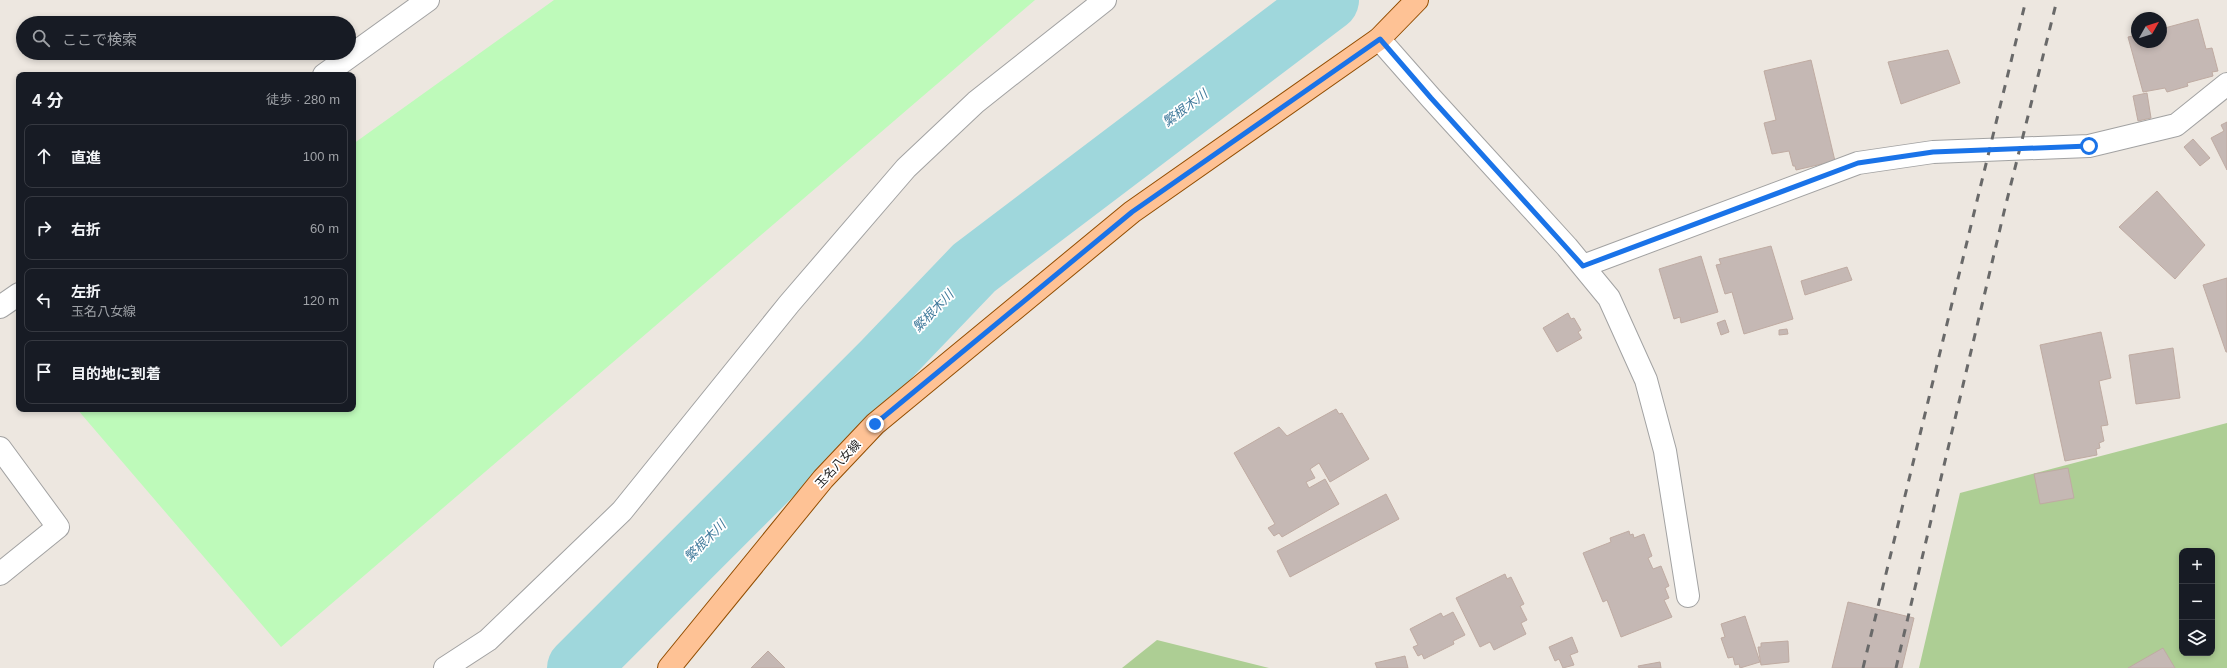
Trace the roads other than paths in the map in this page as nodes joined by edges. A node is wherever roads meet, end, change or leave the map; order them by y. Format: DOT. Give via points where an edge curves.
graph roads {
  1 [pos="428,0"];
  2 [pos="1105,0"];
  3 [pos="1417,0"];
  4 [pos="1380,39"];
  5 [pos="356,52"];
  6 [pos="345,60"];
  7 [pos="328,72"];
  8 [pos="2227,84"];
  9 [pos="1583,266"];
  10 [pos="16,296"];
  11 [pos="0,308"];
  12 [pos="0,448"];
  13 [pos="0,574"];
  14 [pos="1688,596"];
  15 [pos="444,668"];
  16 [pos="669,668"];
  1 -- 5 [label="street"];
  2 -- 15 [label="street" via="976,102 906,168 789,304 622,511 488,640"];
  3 -- 4 [label="main road, 玉名八女線"];
  4 -- 9 [label="street"];
  4 -- 16 [label="main road, 玉名八女線" via="1132,212 875,424 823,479"];
  6 -- 7 [label="street"];
  8 -- 9 [label="street" via="2176,125 2089,146 1933,152 1858,163"];
  9 -- 14 [label="street" via="1609,298 1646,380 1665,450"];
  10 -- 11 [label="street"];
  12 -- 13 [label="street" via="58,527"];
}
